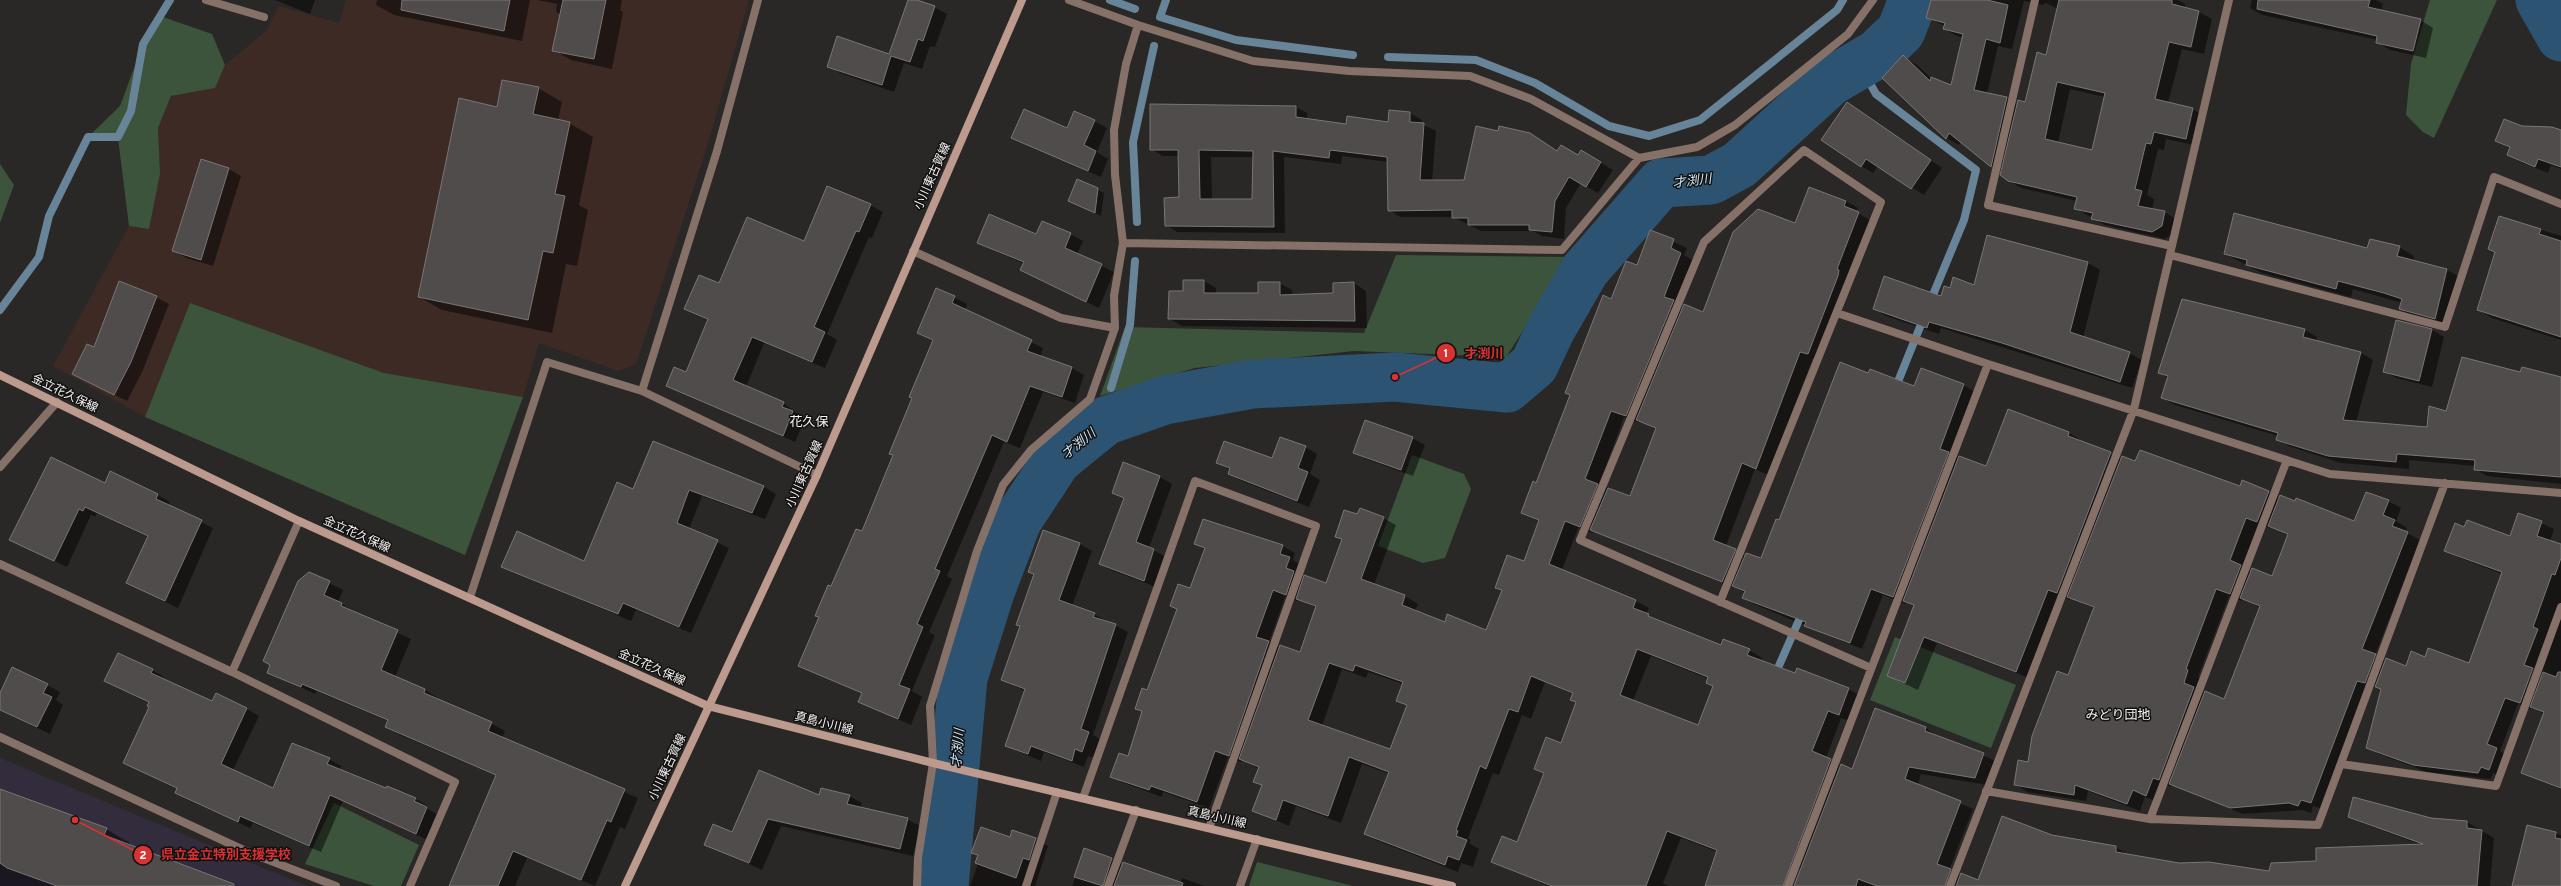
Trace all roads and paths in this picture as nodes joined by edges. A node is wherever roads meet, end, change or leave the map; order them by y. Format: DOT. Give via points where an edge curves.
graph roads {
  1 [pos="206,0"];
  2 [pos="758,0"];
  3 [pos="1022,0"];
  4 [pos="1069,0"];
  5 [pos="1873,0"];
  6 [pos="2035,0"];
  7 [pos="2229,0"];
  8 [pos="264,17"];
  9 [pos="1138,25"];
  10 [pos="1639,158"];
  11 [pos="2561,204"];
  12 [pos="1123,243"];
  13 [pos="2172,246"];
  14 [pos="913,251"];
  15 [pos="2170,256"];
  16 [pos="1837,313"];
  17 [pos="1115,328"];
  18 [pos="1988,364"];
  19 [pos="0,375"];
  20 [pos="642,391"];
  21 [pos="57,402"];
  22 [pos="2134,409"];
  23 [pos="2287,460"];
  24 [pos="0,466"];
  25 [pos="817,475"];
  26 [pos="2444,483"];
  27 [pos="2561,493"];
  28 [pos="299,521"];
  29 [pos="0,564"];
  30 [pos="470,597"];
  31 [pos="1720,602"];
  32 [pos="2561,607"];
  33 [pos="1871,668"];
  34 [pos="232,672"];
  35 [pos="708,706"];
  36 [pos="0,737"];
  37 [pos="933,763"];
  38 [pos="2341,764"];
  39 [pos="1986,791"];
  40 [pos="1057,792"];
  41 [pos="1083,798"];
  42 [pos="1136,810"];
  43 [pos="2150,819"];
  44 [pos="1209,828"];
  45 [pos="1256,839"];
  46 [pos="336,886"];
  47 [pos="410,886"];
  48 [pos="624,886"];
  49 [pos="917,886"];
  50 [pos="1026,886"];
  51 [pos="1108,886"];
  52 [pos="1240,886"];
  53 [pos="1452,886"];
  54 [pos="1788,886"];
  55 [pos="1950,886"];
  1 -- 8 [label="street"];
  2 -- 20 [label="street" via="717,151"];
  3 -- 14 [label="street, 小川東古賀線"];
  4 -- 9 [label="street"];
  5 -- 10 [label="street" via="1848,34 1735,125 1697,147"];
  6 -- 13 [label="street" via="1988,205"];
  7 -- 13 [label="street"];
  9 -- 10 [label="street" via="1253,62 1349,71 1470,76 1531,98"];
  9 -- 12 [label="street" via="1126,64 1114,130 1115,175"];
  10 -- 12 [label="street" via="1562,250"];
  11 -- 15 [label="street" via="2494,177 2445,327"];
  12 -- 17 [label="street" via="1114,296"];
  13 -- 15 [label="street"];
  14 -- 17 [label="street" via="1061,318"];
  14 -- 25 [label="street, 小川東古賀線"];
  15 -- 22 [label="street"];
  16 -- 18 [label="street"];
  16 -- 31 [label="street"];
  16 -- 31 [label="street" via="1881,202 1804,150 1704,242 1580,540"];
  17 -- 37 [label="street" via="1090,399 1031,450 1003,486 977,551 930,706"];
  18 -- 22 [label="street"];
  18 -- 33 [label="street"];
  19 -- 21 [label="street, 金立花久保線"];
  20 -- 25 [label="street"];
  20 -- 30 [label="street" via="547,362"];
  21 -- 24 [label="street"];
  21 -- 28 [label="street, 金立花久保線"];
  22 -- 23 [label="street"];
  22 -- 39 [label="street"];
  23 -- 26 [label="street" via="2330,474"];
  23 -- 43 [label="street"];
  25 -- 35 [label="street, 小川東古賀線"];
  26 -- 27 [label="street"];
  26 -- 38 [label="street"];
  28 -- 30 [label="street, 金立花久保線"];
  28 -- 34 [label="street"];
  29 -- 34 [label="street"];
  30 -- 35 [label="street, 金立花久保線"];
  31 -- 33 [label="street"];
  32 -- 38 [label="street" via="2496,786"];
  33 -- 54 [label="street"];
  34 -- 47 [label="street" via="455,782"];
  35 -- 37 [label="street, 真島小川線"];
  35 -- 48 [label="street, 小川東古賀線"];
  36 -- 46 [label="street" via="250,853"];
  37 -- 40 [label="street, 真島小川線"];
  37 -- 49 [label="street" via="918,858"];
  38 -- 43 [label="street" via="2318,825"];
  39 -- 43 [label="street"];
  39 -- 55 [label="street"];
  40 -- 41 [label="street, 真島小川線"];
  40 -- 50 [label="street"];
  41 -- 42 [label="street, 真島小川線"];
  41 -- 44 [label="street" via="1195,481 1316,526"];
  42 -- 44 [label="street, 真島小川線"];
  42 -- 51 [label="street"];
  44 -- 45 [label="street, 真島小川線"];
  45 -- 52 [label="street"];
  45 -- 53 [label="street, 真島小川線"];
}
